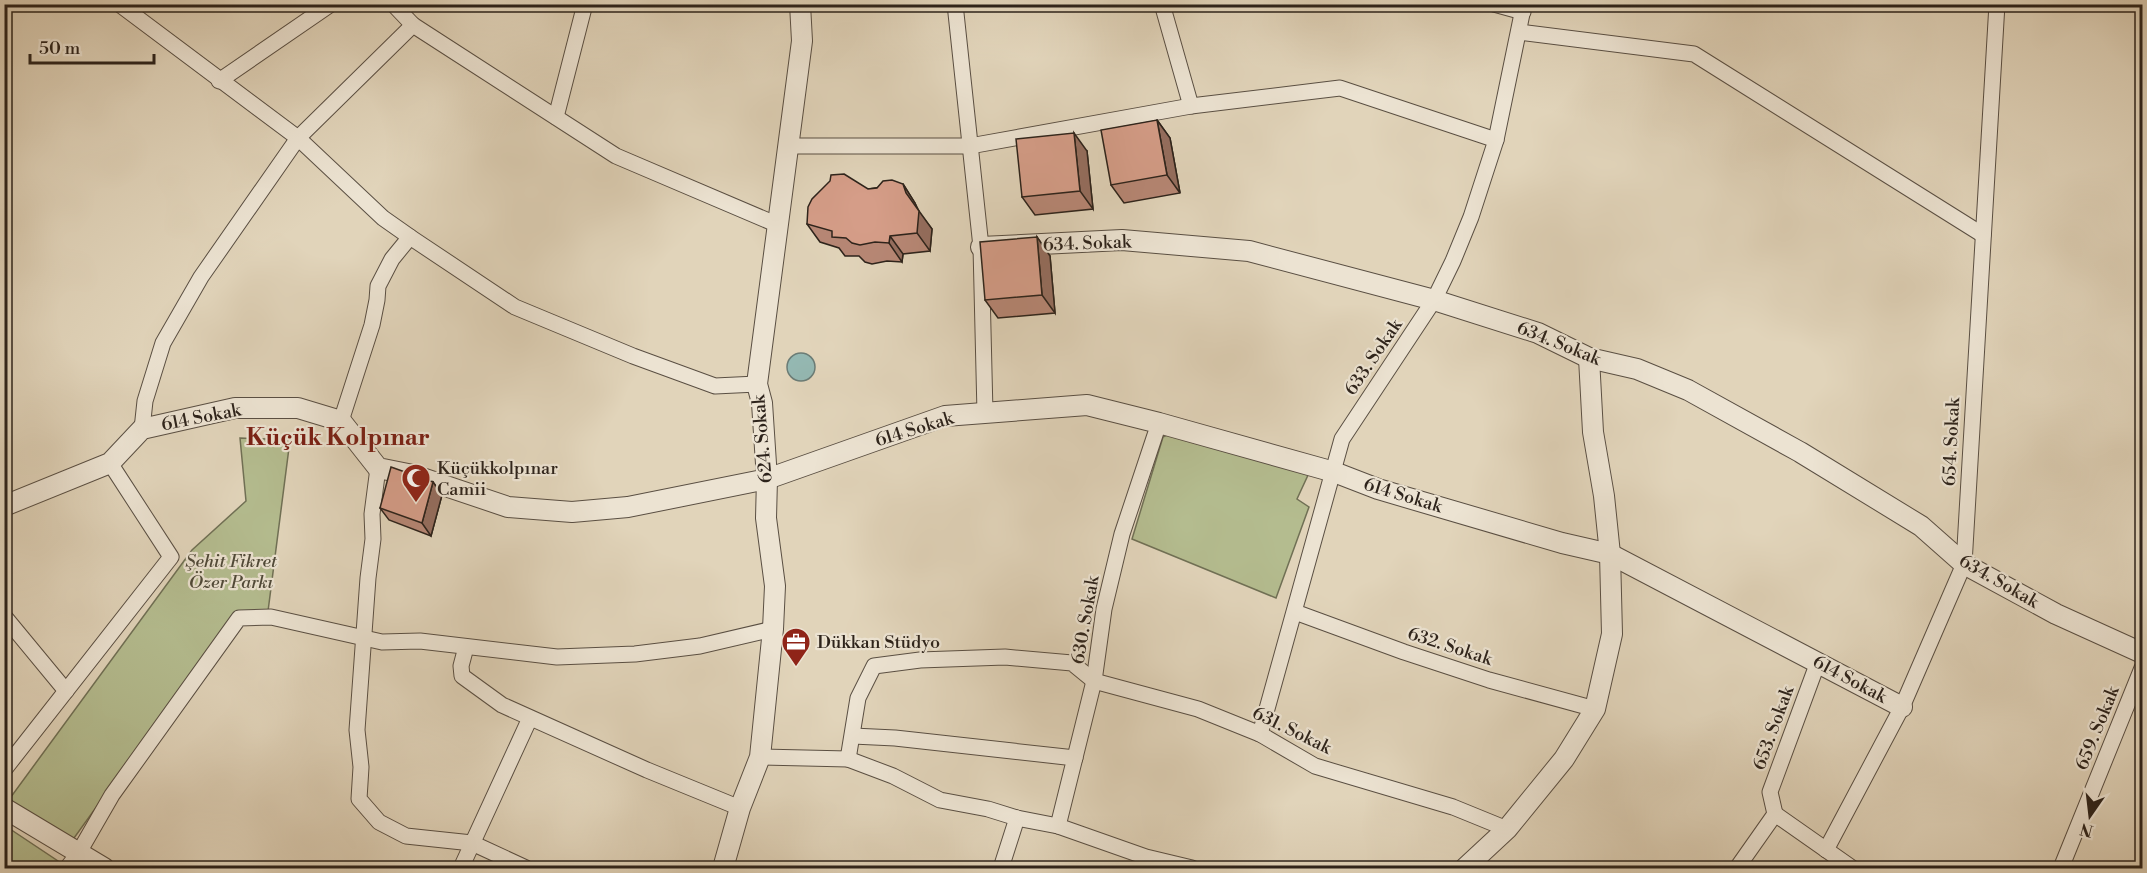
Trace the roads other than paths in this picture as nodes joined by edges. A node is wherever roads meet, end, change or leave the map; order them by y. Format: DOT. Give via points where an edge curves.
graph roads {
  1 [pos="119,4"];
  2 [pos="331,4"];
  3 [pos="393,4"];
  4 [pos="585,4"];
  5 [pos="800,4"];
  6 [pos="955,4"];
  7 [pos="1162,4"];
  8 [pos="1494,4"];
  9 [pos="1997,4"];
  10 [pos="1523,8"];
  11 [pos="413,25"];
  12 [pos="1519,32"];
  13 [pos="219,81"];
  14 [pos="1191,106"];
  15 [pos="556,117"];
  16 [pos="297,138"];
  17 [pos="1496,140"];
  18 [pos="788,146"];
  19 [pos="970,146"];
  20 [pos="778,225"];
  21 [pos="1983,236"];
  22 [pos="410,237"];
  23 [pos="981,247"];
  24 [pos="1434,300"];
  25 [pos="1589,358"];
  26 [pos="756,384"];
  27 [pos="985,413"];
  28 [pos="341,421"];
  29 [pos="1159,423"];
  30 [pos="142,429"];
  31 [pos="110,463"];
  32 [pos="378,468"];
  33 [pos="1334,472"];
  34 [pos="767,479"];
  35 [pos="4,506"];
  36 [pos="1610,554"];
  37 [pos="1964,564"];
  38 [pos="1295,612"];
  39 [pos="4,616"];
  40 [pos="773,629"];
  41 [pos="364,638"];
  42 [pos="466,647"];
  43 [pos="2142,653"];
  44 [pos="1818,662"];
  45 [pos="2142,668"];
  46 [pos="1094,681"];
  47 [pos="66,691"];
  48 [pos="1902,707"];
  49 [pos="1595,709"];
  50 [pos="530,718"];
  51 [pos="1260,734"];
  52 [pos="853,736"];
  53 [pos="760,757"];
  54 [pos="1075,758"];
  55 [pos="848,759"];
  56 [pos="4,770"];
  57 [pos="4,807"];
  58 [pos="740,808"];
  59 [pos="1775,814"];
  60 [pos="1017,818"];
  61 [pos="1058,826"];
  62 [pos="1507,829"];
  63 [pos="472,843"];
  64 [pos="1826,850"];
  65 [pos="72,861"];
  66 [pos="104,868"];
  67 [pos="461,868"];
  68 [pos="526,868"];
  69 [pos="723,868"];
  70 [pos="1001,868"];
  71 [pos="1192,868"];
  72 [pos="1464,868"];
  73 [pos="1737,868"];
  74 [pos="1852,868"];
  75 [pos="2061,868"];
  1 -- 13 [label="street"];
  2 -- 13 [label="street"];
  3 -- 11 [label="street"];
  4 -- 15 [label="street"];
  5 -- 18 [label="street, 624. Sokak" via="802,41"];
  6 -- 19 [label="street"];
  7 -- 14 [label="street"];
  8 -- 10 [label="street"];
  9 -- 21 [label="street, 654. Sokak"];
  10 -- 12 [label="street, 633. Sokak"];
  11 -- 15 [label="street"];
  11 -- 16 [label="street"];
  12 -- 17 [label="street, 633. Sokak"];
  12 -- 21 [label="street" via="1694,54"];
  13 -- 16 [label="street"];
  14 -- 17 [label="street" via="1340,88"];
  14 -- 19 [label="street"];
  15 -- 20 [label="street" via="616,156"];
  16 -- 22 [label="street" via="383,218"];
  16 -- 30 [label="street" via="201,277 163,343 145,401"];
  17 -- 24 [label="street, 633. Sokak" via="1471,217"];
  18 -- 19 [label="street"];
  18 -- 20 [label="street, 624. Sokak"];
  19 -- 23 [label="street"];
  20 -- 26 [label="street, 624. Sokak"];
  21 -- 37 [label="street, 654. Sokak"];
  22 -- 26 [label="street" via="515,307 715,386"];
  22 -- 28 [label="street" via="378,286 372,325"];
  23 -- 24 [label="street, 634. Sokak" via="1122,240 1249,251"];
  23 -- 27 [label="street"];
  24 -- 25 [label="street, 634. Sokak" via="1538,333"];
  24 -- 33 [label="street, 633. Sokak" via="1342,439"];
  25 -- 36 [label="street" via="1593,432"];
  25 -- 37 [label="street, 634. Sokak" via="1637,369 1688,390 1921,526"];
  26 -- 34 [label="street, 624. Sokak" via="762,403"];
  27 -- 29 [label="street, 614 Sokak" via="1087,405"];
  27 -- 34 [label="street, 614 Sokak" via="945,416"];
  28 -- 30 [label="street, 614 Sokak" via="298,408 235,408"];
  28 -- 32 [label="street"];
  29 -- 33 [label="street, 614 Sokak"];
  29 -- 46 [label="street, 630. Sokak" via="1122,534 1104,609"];
  30 -- 31 [label="street, 614 Sokak"];
  31 -- 35 [label="street, 614 Sokak"];
  31 -- 47 [label="street" via="171,557"];
  32 -- 34 [label="street, 614 Sokak" via="413,475 508,507 572,512 628,507"];
  32 -- 41 [label="street"];
  33 -- 36 [label="street, 614 Sokak" via="1378,489"];
  33 -- 38 [label="street, 633. Sokak"];
  34 -- 40 [label="street, 624. Sokak" via="766,518 775,586"];
  36 -- 44 [label="street, 614 Sokak"];
  36 -- 49 [label="street" via="1612,634"];
  37 -- 43 [label="street, 634. Sokak" via="2056,614"];
  37 -- 48 [label="street, 654. Sokak"];
  38 -- 49 [label="street, 632. Sokak" via="1489,680"];
  38 -- 51 [label="street, 633. Sokak"];
  39 -- 47 [label="street"];
  40 -- 42 [label="street" via="700,646 635,654 557,657"];
  40 -- 53 [label="street, 624. Sokak"];
  41 -- 42 [label="street"];
  41 -- 63 [label="street" via="357,730 359,799 379,822 406,836"];
  41 -- 65 [label="street" via="271,617 239,618 112,795"];
  42 -- 50 [label="street" via="462,676 502,705"];
  44 -- 48 [label="street, 614 Sokak"];
  44 -- 59 [label="street, 653. Sokak" via="1770,792"];
  45 -- 75 [label="street, 659. Sokak"];
  46 -- 51 [label="street, 631. Sokak" via="1198,709"];
  46 -- 52 [label="street" via="1072,663 1005,657 874,666 858,698"];
  46 -- 54 [label="street, 630. Sokak"];
  47 -- 56 [label="street"];
  48 -- 64 [label="street, 654. Sokak"];
  49 -- 62 [label="street" via="1564,759"];
  50 -- 58 [label="street"];
  50 -- 63 [label="street"];
  51 -- 62 [label="street, 631. Sokak" via="1315,766 1453,807"];
  52 -- 54 [label="street"];
  52 -- 55 [label="street"];
  53 -- 55 [label="street"];
  53 -- 58 [label="street, 624. Sokak"];
  54 -- 61 [label="street, 630. Sokak"];
  55 -- 60 [label="street" via="940,800 988,808"];
  57 -- 65 [label="street"];
  58 -- 69 [label="street, 624. Sokak"];
  59 -- 64 [label="street"];
  59 -- 73 [label="street"];
  60 -- 61 [label="street"];
  60 -- 70 [label="street"];
  61 -- 71 [label="street" via="1146,857"];
  62 -- 72 [label="street"];
  63 -- 67 [label="street"];
  63 -- 68 [label="street"];
  64 -- 74 [label="street"];
  65 -- 66 [label="street"];
}
